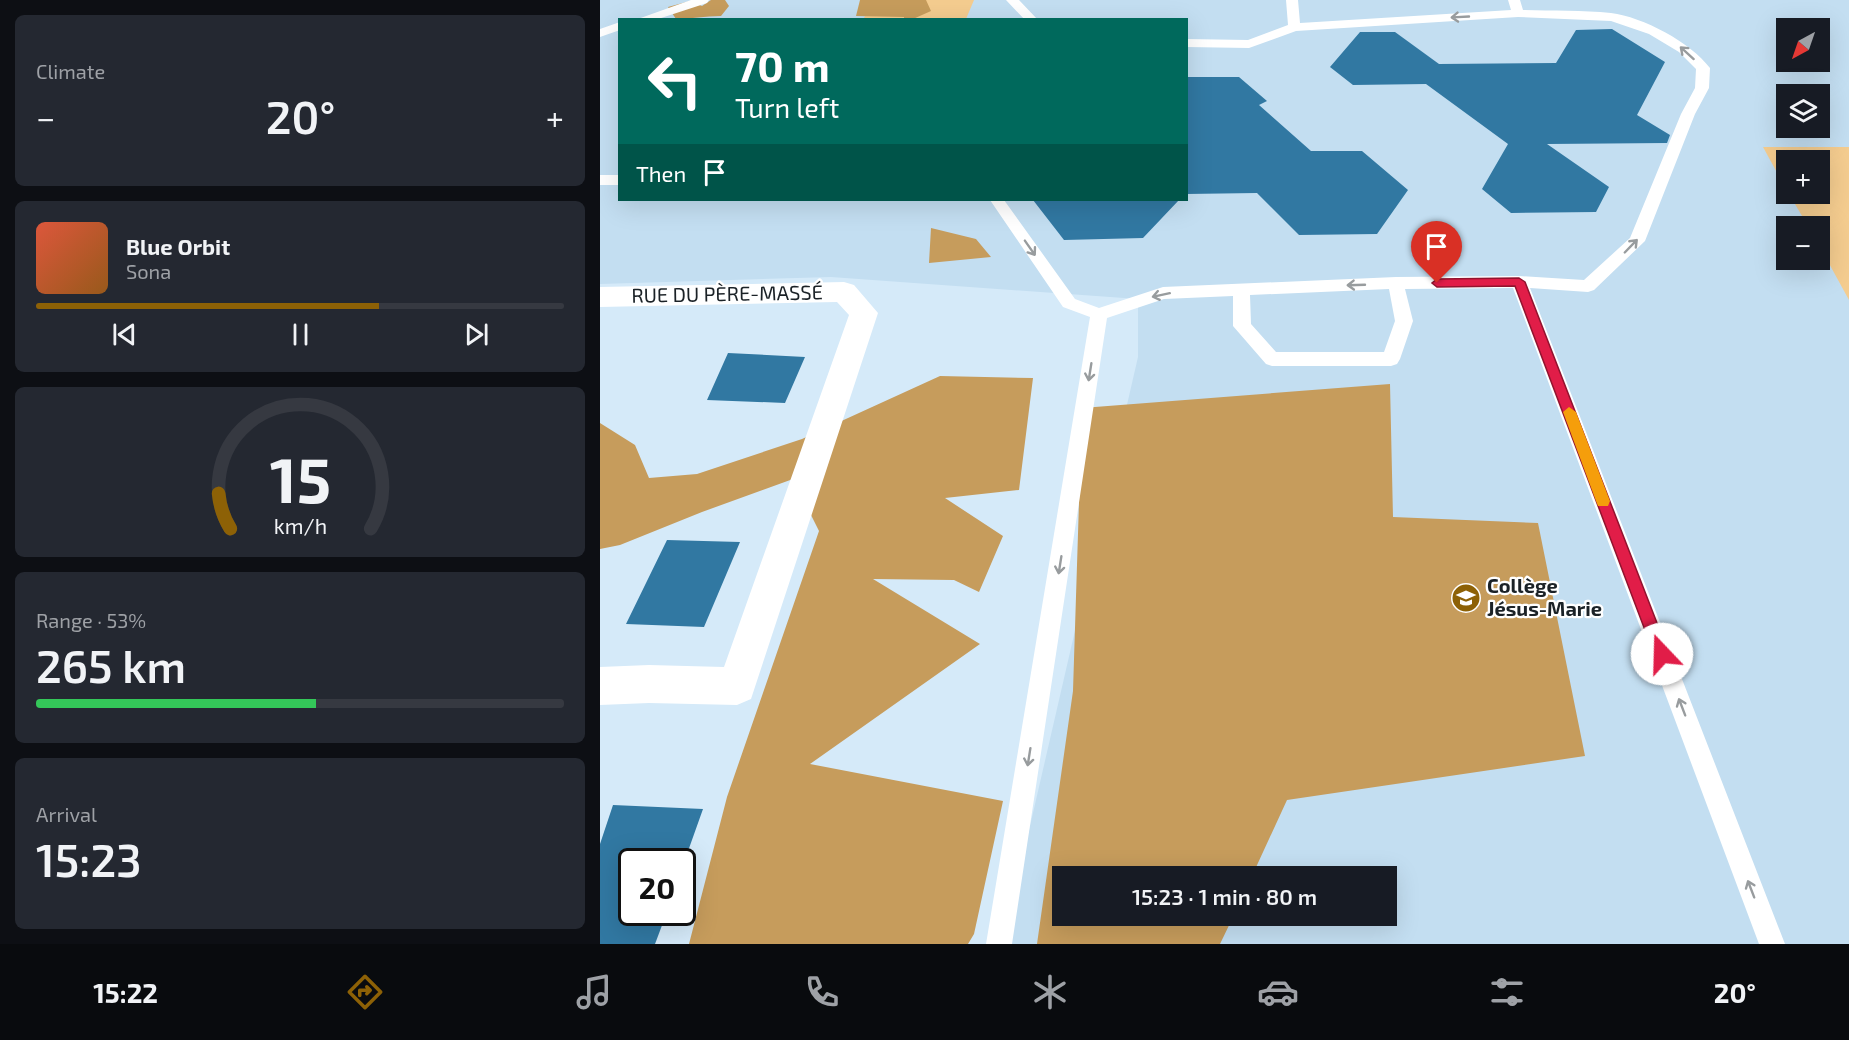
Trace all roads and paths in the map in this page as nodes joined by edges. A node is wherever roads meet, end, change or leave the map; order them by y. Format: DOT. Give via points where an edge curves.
graph roads {
  1 [pos="703,0"];
  2 [pos="1012,0"];
  3 [pos="1292,0"];
  4 [pos="1516,7"];
  5 [pos="647,18"];
  6 [pos="1030,18"];
  7 [pos="618,27"];
  8 [pos="1294,27"];
  9 [pos="600,33"];
  10 [pos="1188,43"];
  11 [pos="600,180"];
  12 [pos="618,180"];
  13 [pos="998,201"];
  14 [pos="1519,282"];
  15 [pos="1396,283"];
  16 [pos="1241,289"];
  17 [pos="600,297"];
  18 [pos="1098,314"];
  19 [pos="600,686"];
  20 [pos="999,944"];
  21 [pos="1772,944"];
  1 -- 5 [label="lane"];
  2 -- 6 [label="lane"];
  3 -- 8 [label="lane"];
  4 -- 8 [label="lane, one-way"];
  14 -- 4 [label="lane, one-way" via="1588,286 1637,241 1683,124 1702,88 1703,68 1684,49 1653,31 1612,17"];
  7 -- 9 [label="lane"];
  8 -- 10 [label="lane" via="1249,44"];
  11 -- 12 [label="lane"];
  13 -- 18 [label="lane, one-way" via="1069,303"];
  14 -- 15 [label="lane"];
  21 -- 14 [label="lane, one-way"];
  15 -- 16 [label="lane, one-way"];
  15 -- 16 [label="lane" via="1404,321 1391,359 1272,359 1242,326"];
  16 -- 18 [label="lane, one-way" via="1163,293"];
  17 -- 19 [label="street, RUE DU PÈRE-MASSÉ" via="844,292 864,313 737,686"];
  18 -- 20 [label="lane, one-way"];
}
